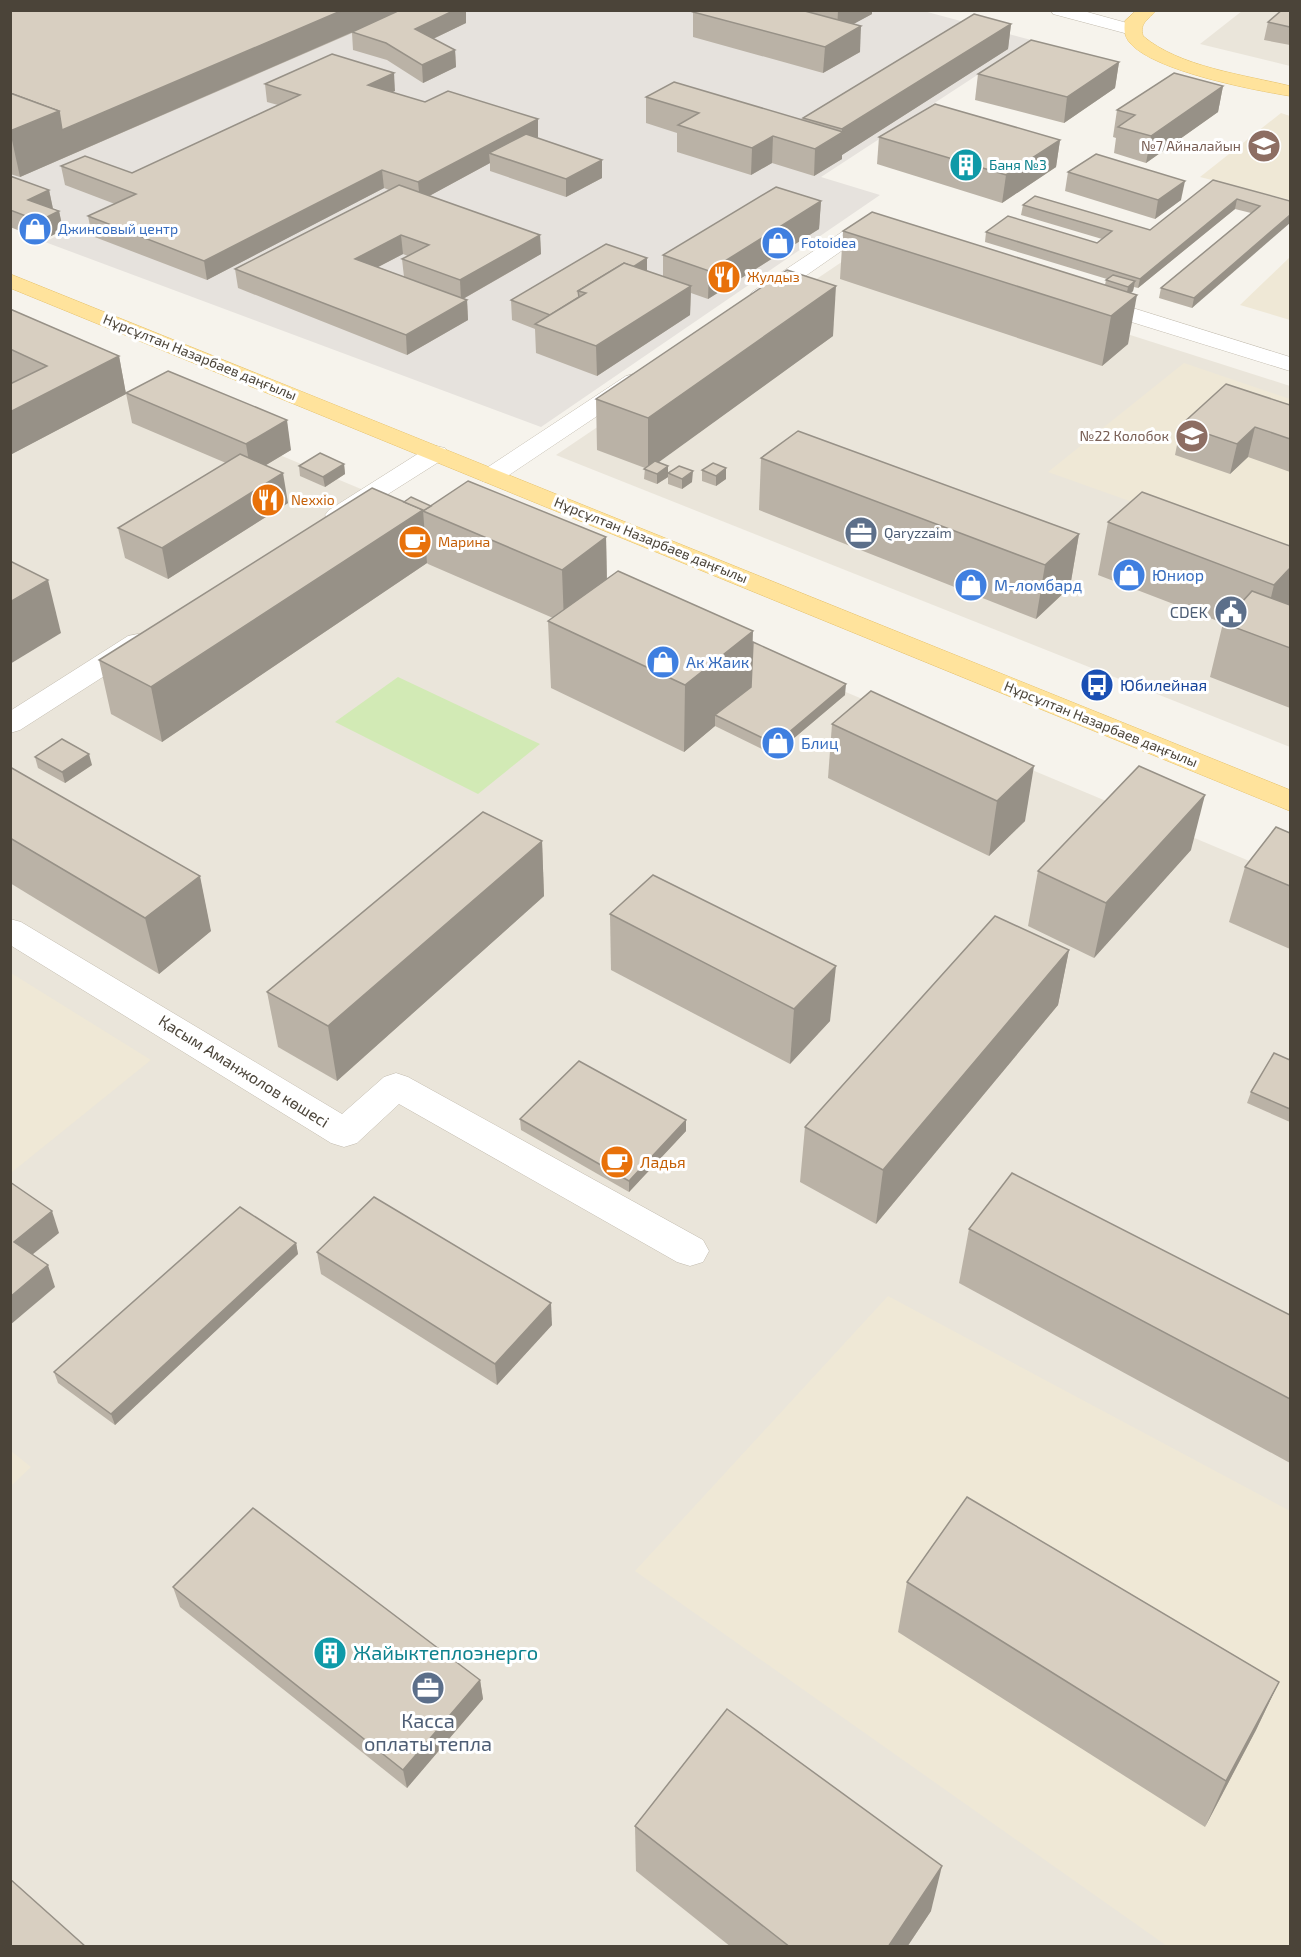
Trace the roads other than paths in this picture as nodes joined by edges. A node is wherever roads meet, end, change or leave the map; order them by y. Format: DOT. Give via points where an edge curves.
graph roads {
  1 [pos="1059,10"];
  2 [pos="1148,10"];
  3 [pos="1132,30"];
  4 [pos="1155,34"];
  5 [pos="1290,82"];
  6 [pos="1290,92"];
  7 [pos="898,243"];
  8 [pos="10,280"];
  9 [pos="1072,296"];
  10 [pos="747,306"];
  11 [pos="1290,364"];
  12 [pos="648,371"];
  13 [pos="436,453"];
  14 [pos="491,476"];
  15 [pos="319,527"];
  16 [pos="157,630"];
  17 [pos="10,724"];
  18 [pos="1290,801"];
  19 [pos="10,930"];
  20 [pos="690,1251"];
  1 -- 3 [label="street"];
  2 -- 3 [label="main road" via="1134,21"];
  3 -- 6 [label="main road" via="1147,49 1177,62"];
  4 -- 5 [label="main road" via="1187,56"];
  7 -- 10 [label="street" via="858,230"];
  8 -- 13 [label="main road, Нұрсұлтан Назарбаев даңғылы"];
  9 -- 11 [label="street"];
  12 -- 14 [label="street"];
  13 -- 14 [label="main road, Нұрсұлтан Назарбаев даңғылы"];
  13 -- 15 [label="street"];
  14 -- 18 [label="main road, Нұрсұлтан Назарбаев даңғылы"];
  16 -- 17 [label="street"];
  19 -- 20 [label="street, Қасым Аманжолов көшесі" via="344,1133 396,1086"];
}
